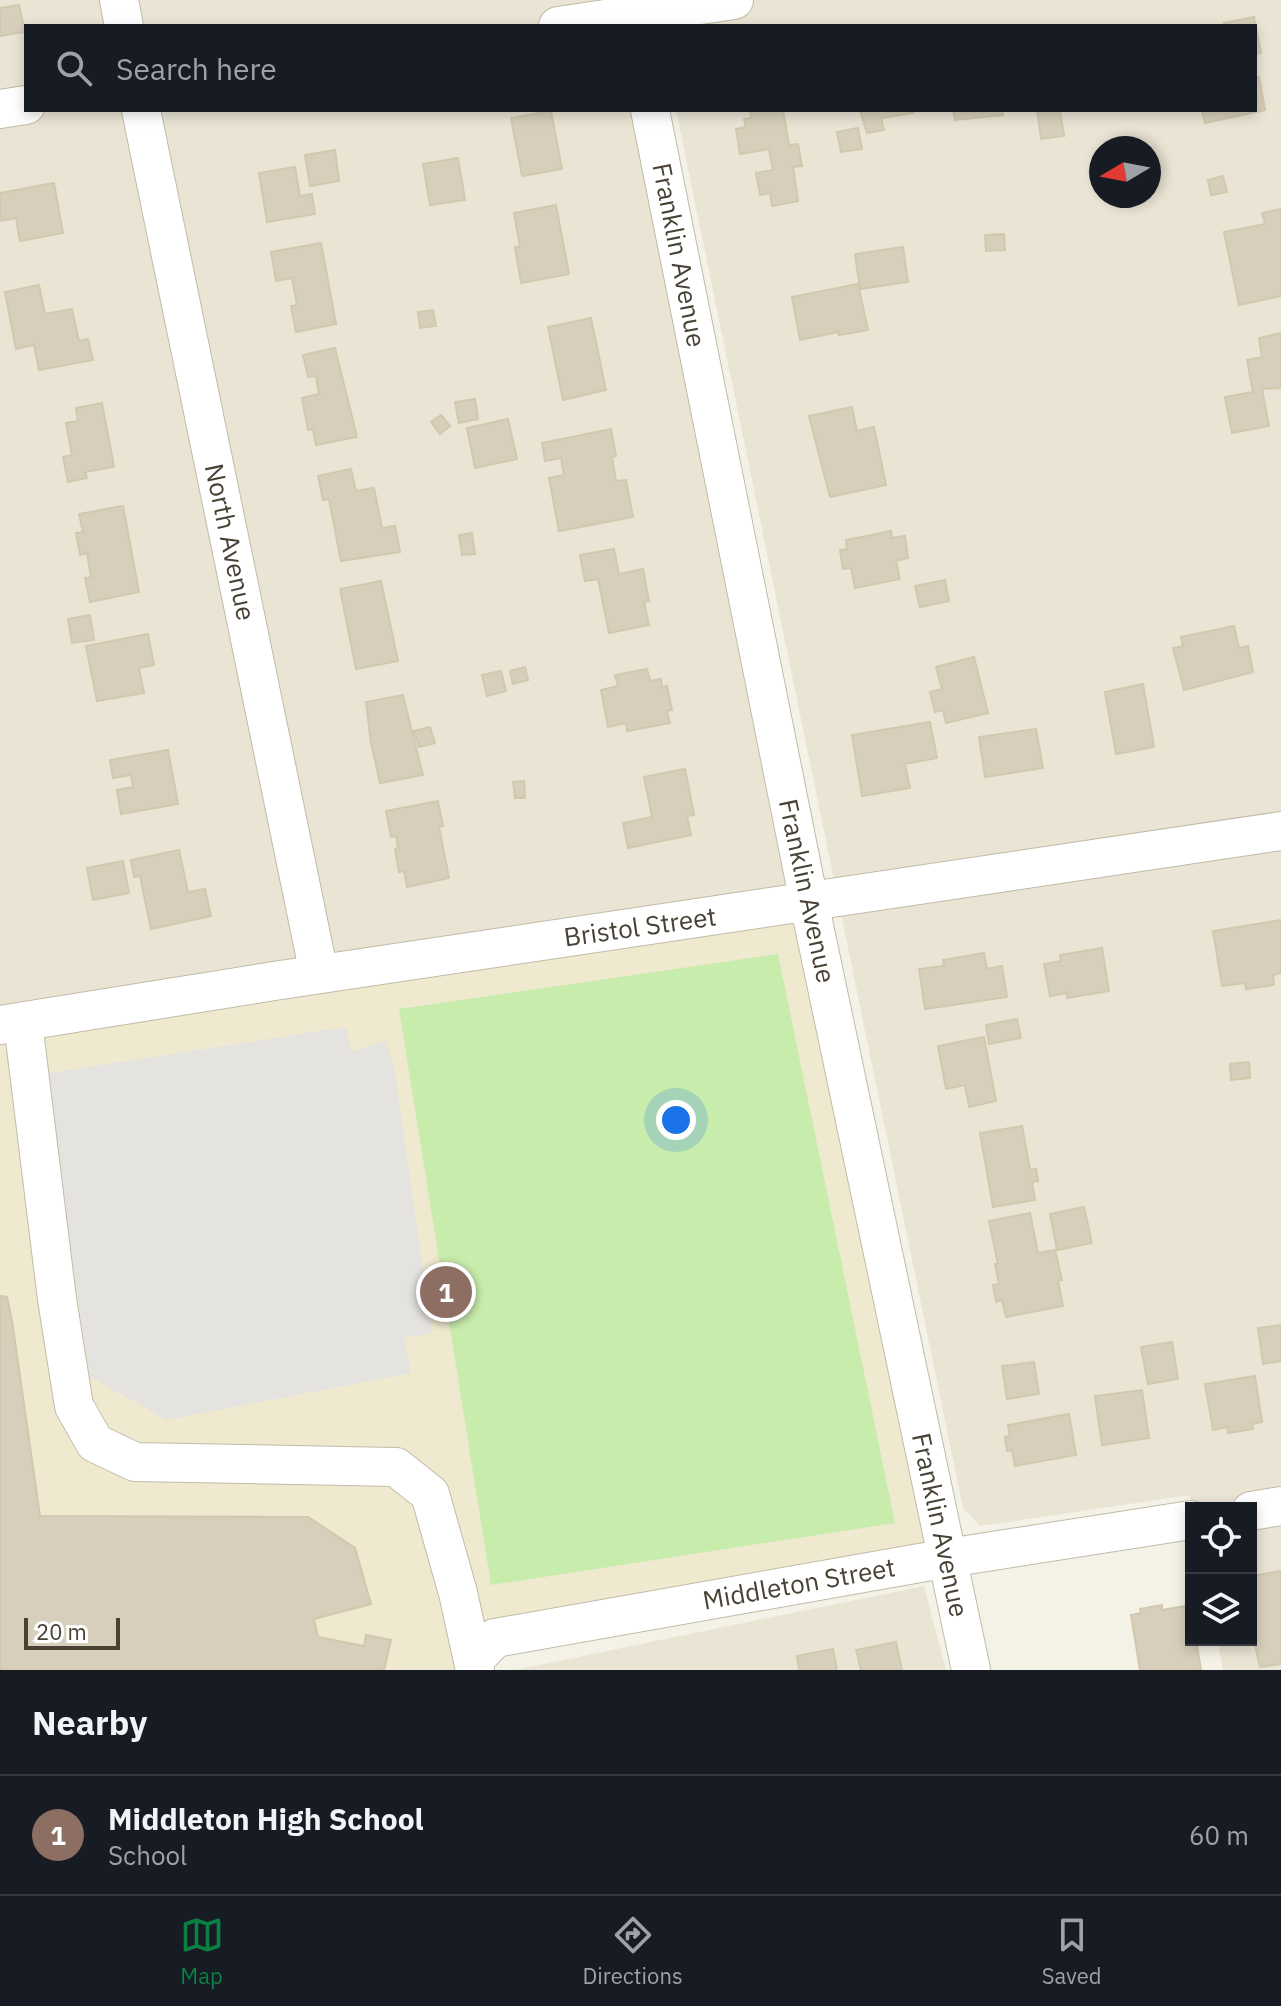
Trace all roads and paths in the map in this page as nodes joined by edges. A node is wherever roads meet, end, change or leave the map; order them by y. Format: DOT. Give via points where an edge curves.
graph roads {
  1 [pos="119,0"];
  2 [pos="734,0"];
  3 [pos="631,14"];
  4 [pos="124,24"];
  5 [pos="570,24"];
  6 [pos="24,105"];
  7 [pos="0,109"];
  8 [pos="141,112"];
  9 [pos="650,112"];
  10 [pos="1281,831"];
  11 [pos="809,902"];
  12 [pos="319,974"];
  13 [pos="11,1024"];
  14 [pos="1281,1506"];
  15 [pos="1257,1510"];
  16 [pos="1185,1521"];
  17 [pos="948,1558"];
  18 [pos="474,1666"];
  19 [pos="971,1670"];
  1 -- 4 [label="street"];
  2 -- 3 [label="street"];
  3 -- 5 [label="street"];
  6 -- 7 [label="street"];
  8 -- 12 [label="street, North Avenue"];
  9 -- 11 [label="street, Franklin Avenue"];
  10 -- 11 [label="street, Bristol Street"];
  11 -- 12 [label="street, Bristol Street"];
  11 -- 17 [label="street, Franklin Avenue"];
  12 -- 13 [label="street, Bristol Street"];
  13 -- 18 [label="street" via="74,1406 95,1443 135,1462 396,1467 430,1494"];
  14 -- 15 [label="street"];
  16 -- 17 [label="street, Middleton Street"];
  17 -- 18 [label="street, Middleton Street" via="495,1638"];
  17 -- 19 [label="street, Franklin Avenue"];
}
